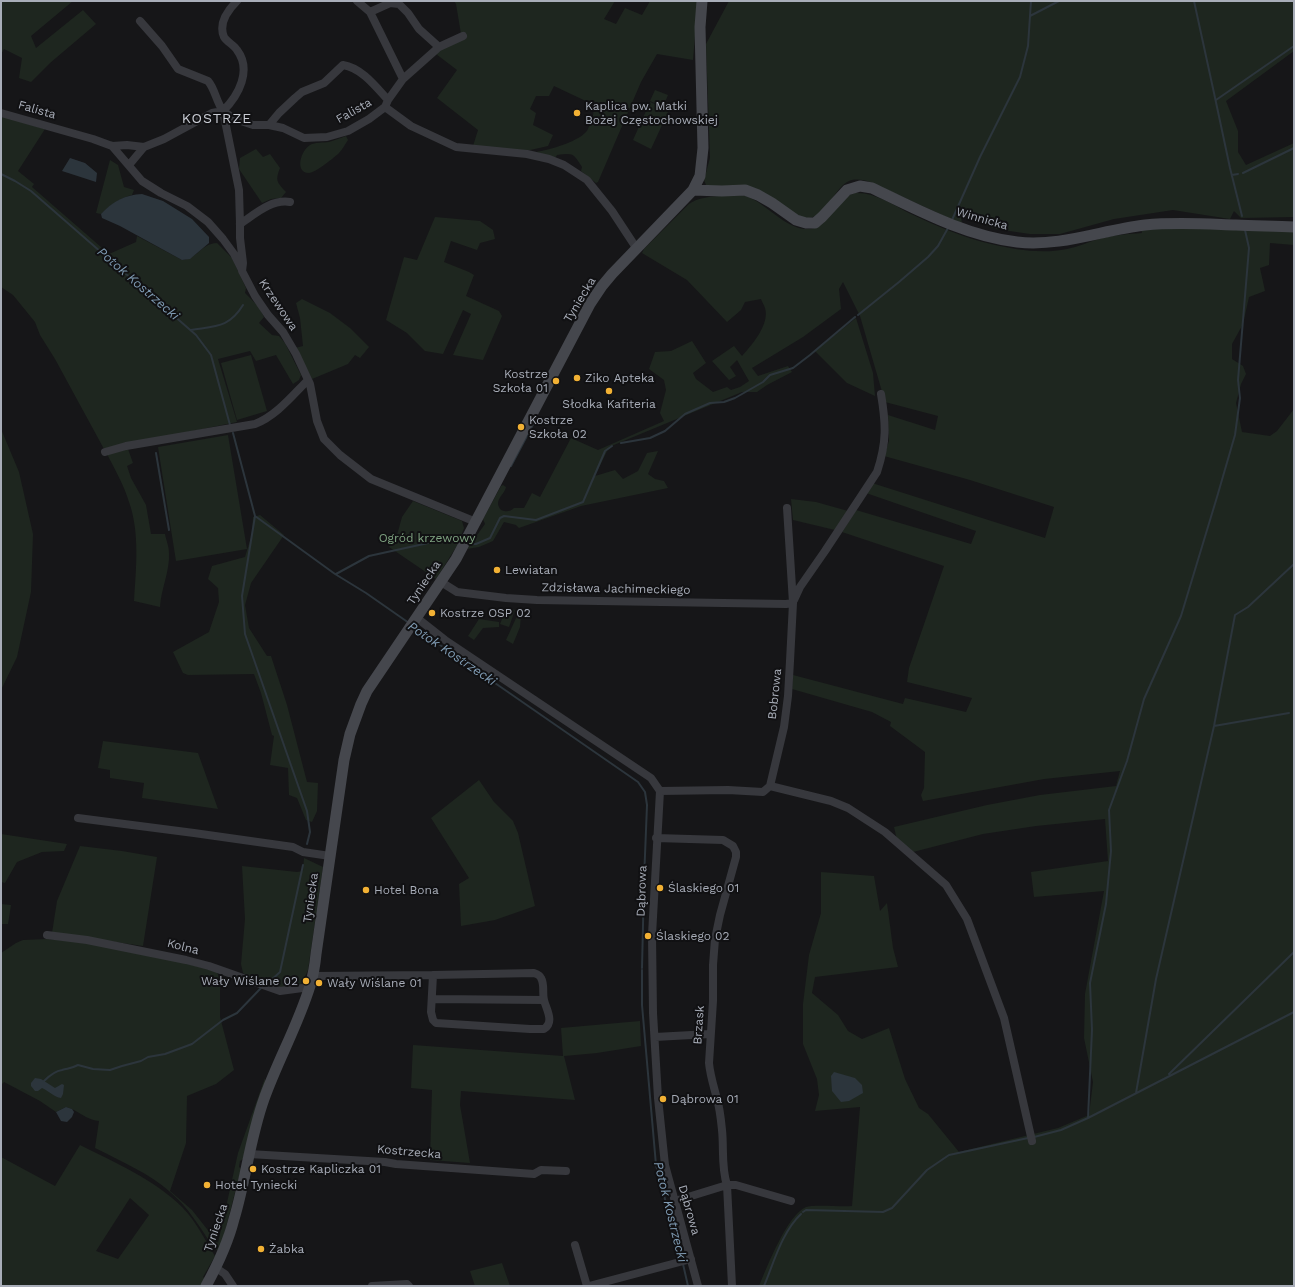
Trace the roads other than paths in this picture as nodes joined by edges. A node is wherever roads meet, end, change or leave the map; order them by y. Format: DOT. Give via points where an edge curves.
graph roads {
  1 [pos="237,1"];
  2 [pos="357,1"];
  3 [pos="702,1"];
  4 [pos="370,12"];
  5 [pos="140,21"];
  6 [pos="463,36"];
  7 [pos="439,47"];
  8 [pos="403,79"];
  9 [pos="387,104"];
  10 [pos="223,110"];
  11 [pos="1,113"];
  12 [pos="269,125"];
  13 [pos="112,146"];
  14 [pos="144,146"];
  15 [pos="130,166"];
  16 [pos="693,190"];
  17 [pos="290,202"];
  18 [pos="240,224"];
  19 [pos="1294,227"];
  20 [pos="636,248"];
  21 [pos="242,271"];
  22 [pos="308,380"];
  23 [pos="881,394"];
  24 [pos="105,452"];
  25 [pos="787,508"];
  26 [pos="476,522"];
  27 [pos="441,582"];
  28 [pos="790,603"];
  29 [pos="413,624"];
  30 [pos="770,786"];
  31 [pos="660,791"];
  32 [pos="78,818"];
  33 [pos="656,838"];
  34 [pos="330,856"];
  35 [pos="47,935"];
  36 [pos="433,975"];
  37 [pos="311,981"];
  38 [pos="433,999"];
  39 [pos="544,1000"];
  40 [pos="710,1034"];
  41 [pos="655,1037"];
  42 [pos="1032,1141"];
  43 [pos="249,1154"];
  44 [pos="566,1171"];
  45 [pos="727,1185"];
  46 [pos="674,1201"];
  47 [pos="791,1201"];
  48 [pos="575,1245"];
  49 [pos="685,1261"];
  50 [pos="216,1268"];
  51 [pos="206,1286"];
  52 [pos="233,1286"];
  53 [pos="372,1286"];
  54 [pos="409,1286"];
  55 [pos="588,1286"];
  56 [pos="698,1286"];
  57 [pos="732,1286"];
  1 -- 10 [label="street" via="226,14 222,29 224,37 242,58 243,74 240,89"];
  2 -- 4 [label="street"];
  3 -- 16 [label="street, Tyniecka" via="700,27 703,148 700,176"];
  4 -- 7 [label="street" via="390,3 399,4 419,29"];
  4 -- 8 [label="street"];
  5 -- 10 [label="street" via="178,69 208,81"];
  6 -- 7 [label="street"];
  7 -- 8 [label="street"];
  8 -- 9 [label="street"];
  9 -- 12 [label="street, Falista" via="348,131 327,137 304,138 283,128"];
  9 -- 12 [label="street" via="367,77 343,65 324,83 295,98"];
  9 -- 20 [label="street, Falista" via="411,126 456,147 527,154 564,164 587,180 612,211"];
  10 -- 12 [label="street, Falista" via="235,119 253,125"];
  10 -- 14 [label="street, Falista"];
  10 -- 18 [label="street, Krzewowa" via="239,190"];
  11 -- 13 [label="street, Falista"];
  13 -- 14 [label="street, Falista"];
  13 -- 15 [label="street"];
  14 -- 15 [label="street"];
  15 -- 21 [label="street" via="142,181 187,206 208,222 234,254"];
  16 -- 19 [label="street, Winnicka" via="745,190 772,203 796,220 815,223 846,190 860,186 872,188 956,226 986,236 1042,244 1145,225 1200,223"];
  16 -- 20 [label="street, Tyniecka"];
  17 -- 18 [label="street" via="270,205"];
  18 -- 21 [label="street, Krzewowa"];
  20 -- 26 [label="street, Tyniecka" via="602,286 590,304"];
  21 -- 22 [label="street, Krzewowa" via="268,316 296,354"];
  22 -- 24 [label="street" via="264,421"];
  22 -- 26 [label="street, Krzewowa" via="317,421 324,439 340,455 371,479"];
  23 -- 28 [label="street, Bobrowa" via="885,431 882,458 877,472"];
  25 -- 28 [label="street, Bobrowa"];
  26 -- 27 [label="street, Tyniecka"];
  27 -- 28 [label="street, Zdzisława Jachimeckiego" via="457,592 522,599"];
  27 -- 29 [label="street, Tyniecka"];
  28 -- 30 [label="street, Bobrowa" via="788,696 784,727"];
  29 -- 31 [label="street" via="445,640 651,778"];
  29 -- 34 [label="street, Tyniecka" via="367,691 355,718 344,760"];
  30 -- 31 [label="street" via="763,792"];
  30 -- 42 [label="street" via="831,800 848,808 885,832 946,885 967,919 1004,1018"];
  31 -- 33 [label="street, Dąbrowa"];
  32 -- 34 [label="street" via="293,847 303,852"];
  33 -- 40 [label="street, Brzask" via="723,840 733,846 736,852 716,939"];
  33 -- 41 [label="street, Dąbrowa" via="652,935"];
  34 -- 37 [label="street, Tyniecka"];
  35 -- 37 [label="street, Kolna" via="87,940 186,960 280,991"];
  36 -- 37 [label="street, Kolna"];
  36 -- 38 [label="street"];
  36 -- 39 [label="street, Kolna" via="534,973 541,976 543,981"];
  37 -- 43 [label="street, Tyniecka" via="296,1026 264,1098"];
  38 -- 39 [label="street"];
  38 -- 39 [label="street, Kolna" via="432,1016 436,1023 530,1029 544,1029 549,1024"];
  40 -- 41 [label="street"];
  40 -- 45 [label="street, Brzask" via="709,1070 718,1100 724,1178"];
  41 -- 46 [label="street, Dąbrowa" via="665,1165"];
  43 -- 44 [label="street, Kostrzecka" via="534,1174 541,1170"];
  43 -- 50 [label="street, Tyniecka" via="235,1218"];
  45 -- 46 [label="street"];
  45 -- 47 [label="street" via="736,1185"];
  45 -- 57 [label="street, Brzask"];
  46 -- 49 [label="street, Dąbrowa"];
  48 -- 55 [label="street"];
  49 -- 55 [label="street"];
  49 -- 56 [label="street, Dąbrowa"];
  50 -- 51 [label="street, Tyniecka"];
  50 -- 52 [label="street" via="225,1274"];
  53 -- 54 [label="street"];
}
